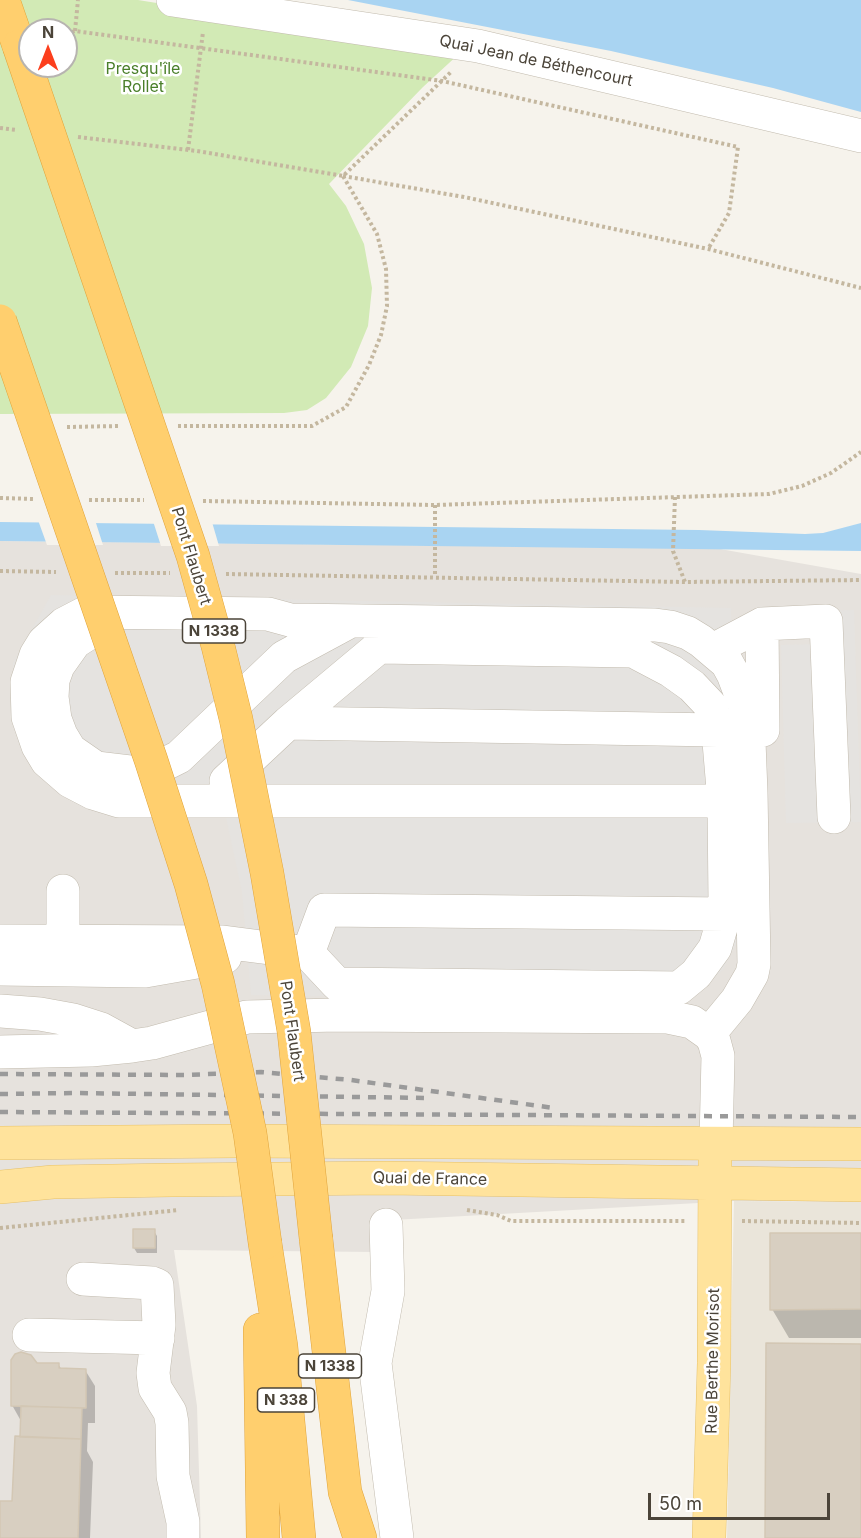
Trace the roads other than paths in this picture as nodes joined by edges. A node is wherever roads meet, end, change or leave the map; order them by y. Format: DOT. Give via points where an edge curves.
graph roads {
  1 [pos="3,0"];
  2 [pos="173,0"];
  3 [pos="861,136"];
  4 [pos="0,321"];
  5 [pos="290,620"];
  6 [pos="351,620"];
  7 [pos="762,624"];
  8 [pos="713,650"];
  9 [pos="288,723"];
  10 [pos="718,730"];
  11 [pos="206,800"];
  12 [pos="724,801"];
  13 [pos="834,817"];
  14 [pos="63,891"];
  15 [pos="725,914"];
  16 [pos="0,941"];
  17 [pos="63,941"];
  18 [pos="308,953"];
  19 [pos="0,969"];
  20 [pos="747,982"];
  21 [pos="0,1011"];
  22 [pos="709,1034"];
  23 [pos="132,1046"];
  24 [pos="0,1052"];
  25 [pos="0,1143"];
  26 [pos="716,1143"];
  27 [pos="861,1144"];
  28 [pos="715,1183"];
  29 [pos="861,1185"];
  30 [pos="0,1186"];
  31 [pos="386,1225"];
  32 [pos="266,1253"];
  33 [pos="83,1279"];
  34 [pos="29,1335"];
  35 [pos="158,1338"];
  36 [pos="183,1538"];
  37 [pos="263,1538"];
  38 [pos="299,1538"];
  39 [pos="360,1538"];
  40 [pos="397,1538"];
  41 [pos="709,1538"];
  1 -- 39 [label="highway, Pont Flaubert / N 1338, bridge" via="193,556 236,719 294,1032 345,1492"];
  2 -- 3 [label="street, Quai Jean de Béthencourt" via="478,46"];
  4 -- 32 [label="highway, bridge" via="191,884 218,984 250,1133"];
  5 -- 6 [label="street"];
  5 -- 6 [label="street" via="268,627 110,626 89,633 65,653 53,680 52,708 61,735 70,750 96,768 138,773 161,766 180,757 284,657"];
  5 -- 11 [label="street" via="268,614 87,612 55,630 36,655 27,682 28,717 47,761 70,781 119,801"];
  6 -- 8 [label="street" via="655,625 688,633"];
  7 -- 8 [label="street"];
  7 -- 13 [label="street" via="826,621"];
  7 -- 20 [label="street" via="766,962 764,972"];
  8 -- 20 [label="street" via="733,674 748,716 754,964"];
  9 -- 10 [label="street"];
  9 -- 10 [label="street" via="379,646 633,651 692,686 710,705"];
  9 -- 11 [label="street"];
  10 -- 12 [label="street"];
  11 -- 12 [label="street"];
  12 -- 15 [label="street"];
  14 -- 17 [label="street"];
  15 -- 18 [label="street" via="324,910"];
  15 -- 18 [label="street" via="708,961 679,988 337,984"];
  16 -- 17 [label="street"];
  17 -- 18 [label="street" via="223,942"];
  18 -- 19 [label="street" via="224,957 145,971"];
  20 -- 22 [label="street"];
  21 -- 23 [label="street" via="73,1020 101,1029"];
  22 -- 23 [label="street" via="692,1022 668,1017 338,1015 247,1017"];
  22 -- 26 [label="street" via="718,1056"];
  23 -- 24 [label="street"];
  25 -- 26 [label="main road"];
  26 -- 27 [label="main road"];
  26 -- 28 [label="main road, Rue Berthe Morisot"];
  28 -- 29 [label="main road, Quai de France"];
  28 -- 30 [label="main road, Quai de France" via="376,1178"];
  28 -- 41 [label="main road, Rue Berthe Morisot"];
  31 -- 40 [label="street" via="388,1291 375,1363"];
  32 -- 37 [label="highway" via="260,1329"];
  32 -- 38 [label="highway, N 338" via="281,1347"];
  33 -- 35 [label="street" via="157,1285"];
  34 -- 35 [label="street"];
  35 -- 36 [label="street" via="153,1373 155,1388 170,1412 172,1423 173,1476"];
}
